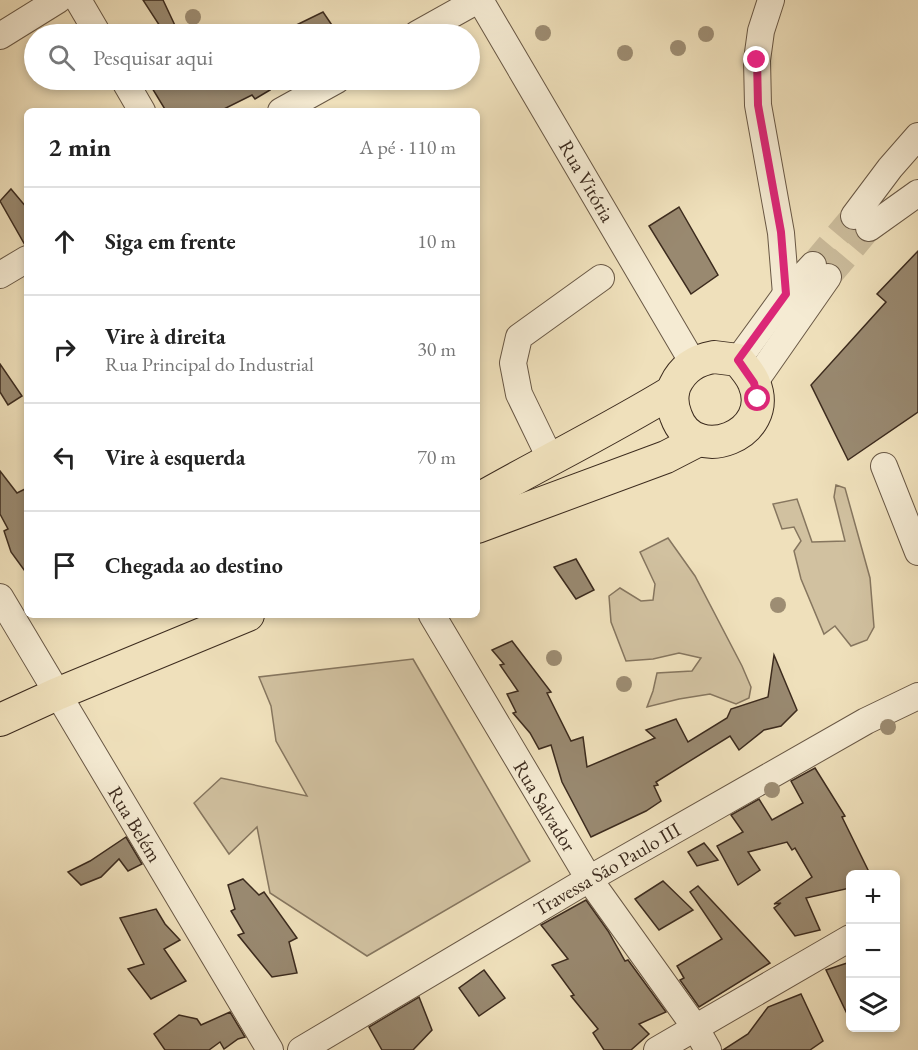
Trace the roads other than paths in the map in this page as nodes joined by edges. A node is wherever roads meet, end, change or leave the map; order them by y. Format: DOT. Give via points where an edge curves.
graph roads {
  1 [pos="58,0"];
  2 [pos="78,0"];
  3 [pos="479,0"];
  4 [pos="771,0"];
  5 [pos="92,24"];
  6 [pos="435,24"];
  7 [pos="0,36"];
  8 [pos="130,90"];
  9 [pos="319,90"];
  10 [pos="140,108"];
  11 [pos="286,108"];
  12 [pos="918,136"];
  13 [pos="890,168"];
  14 [pos="918,185"];
  15 [pos="918,193"];
  16 [pos="24,260"];
  17 [pos="0,275"];
  18 [pos="601,278"];
  19 [pos="786,294"];
  20 [pos="693,363"];
  21 [pos="746,372"];
  22 [pos="673,391"];
  23 [pos="699,440"];
  24 [pos="550,458"];
  25 [pos="884,466"];
  26 [pos="480,498"];
  27 [pos="480,526"];
  28 [pos="918,552"];
  29 [pos="0,597"];
  30 [pos="241,618"];
  31 [pos="434,618"];
  32 [pos="57,694"];
  33 [pos="918,696"];
  34 [pos="0,720"];
  35 [pos="589,879"];
  36 [pos="846,940"];
  37 [pos="695,1028"];
  38 [pos="270,1050"];
  39 [pos="301,1050"];
  40 [pos="657,1050"];
  41 [pos="708,1050"];
  1 -- 7 [label="street"];
  2 -- 5 [label="street"];
  3 -- 6 [label="street"];
  3 -- 20 [label="street, Rua Vitória"];
  4 -- 19 [label="street" via="757,60 758,105 781,232"];
  8 -- 10 [label="street"];
  9 -- 11 [label="street"];
  12 -- 13 [label="street"];
  13 -- 14 [label="street"];
  13 -- 15 [label="street" via="861,222"];
  16 -- 17 [label="street"];
  18 -- 24 [label="street" via="519,337 513,363 519,394"];
  19 -- 21 [label="street"];
  19 -- 21 [label="street" via="820,271"];
  20 -- 21 [label="main road" via="714,357"];
  20 -- 22 [label="main road" via="680,375"];
  21 -- 23 [label="main road" via="758,399 755,416 746,430 716,443"];
  22 -- 23 [label="main road" via="678,422"];
  22 -- 24 [label="main road"];
  23 -- 27 [label="main road" via="666,457"];
  24 -- 26 [label="main road"];
  25 -- 28 [label="street"];
  29 -- 32 [label="street, Rua Belém"];
  30 -- 32 [label="main road"];
  31 -- 35 [label="street, Rua Salvador"];
  32 -- 34 [label="main road"];
  32 -- 38 [label="street, Rua Belém"];
  33 -- 35 [label="street, Travessa São Paulo III" via="866,721"];
  35 -- 37 [label="street, Rua Salvador"];
  35 -- 39 [label="street, Travessa São Paulo III"];
  36 -- 37 [label="street"];
  37 -- 40 [label="street"];
  37 -- 41 [label="street, Rua Salvador"];
}
